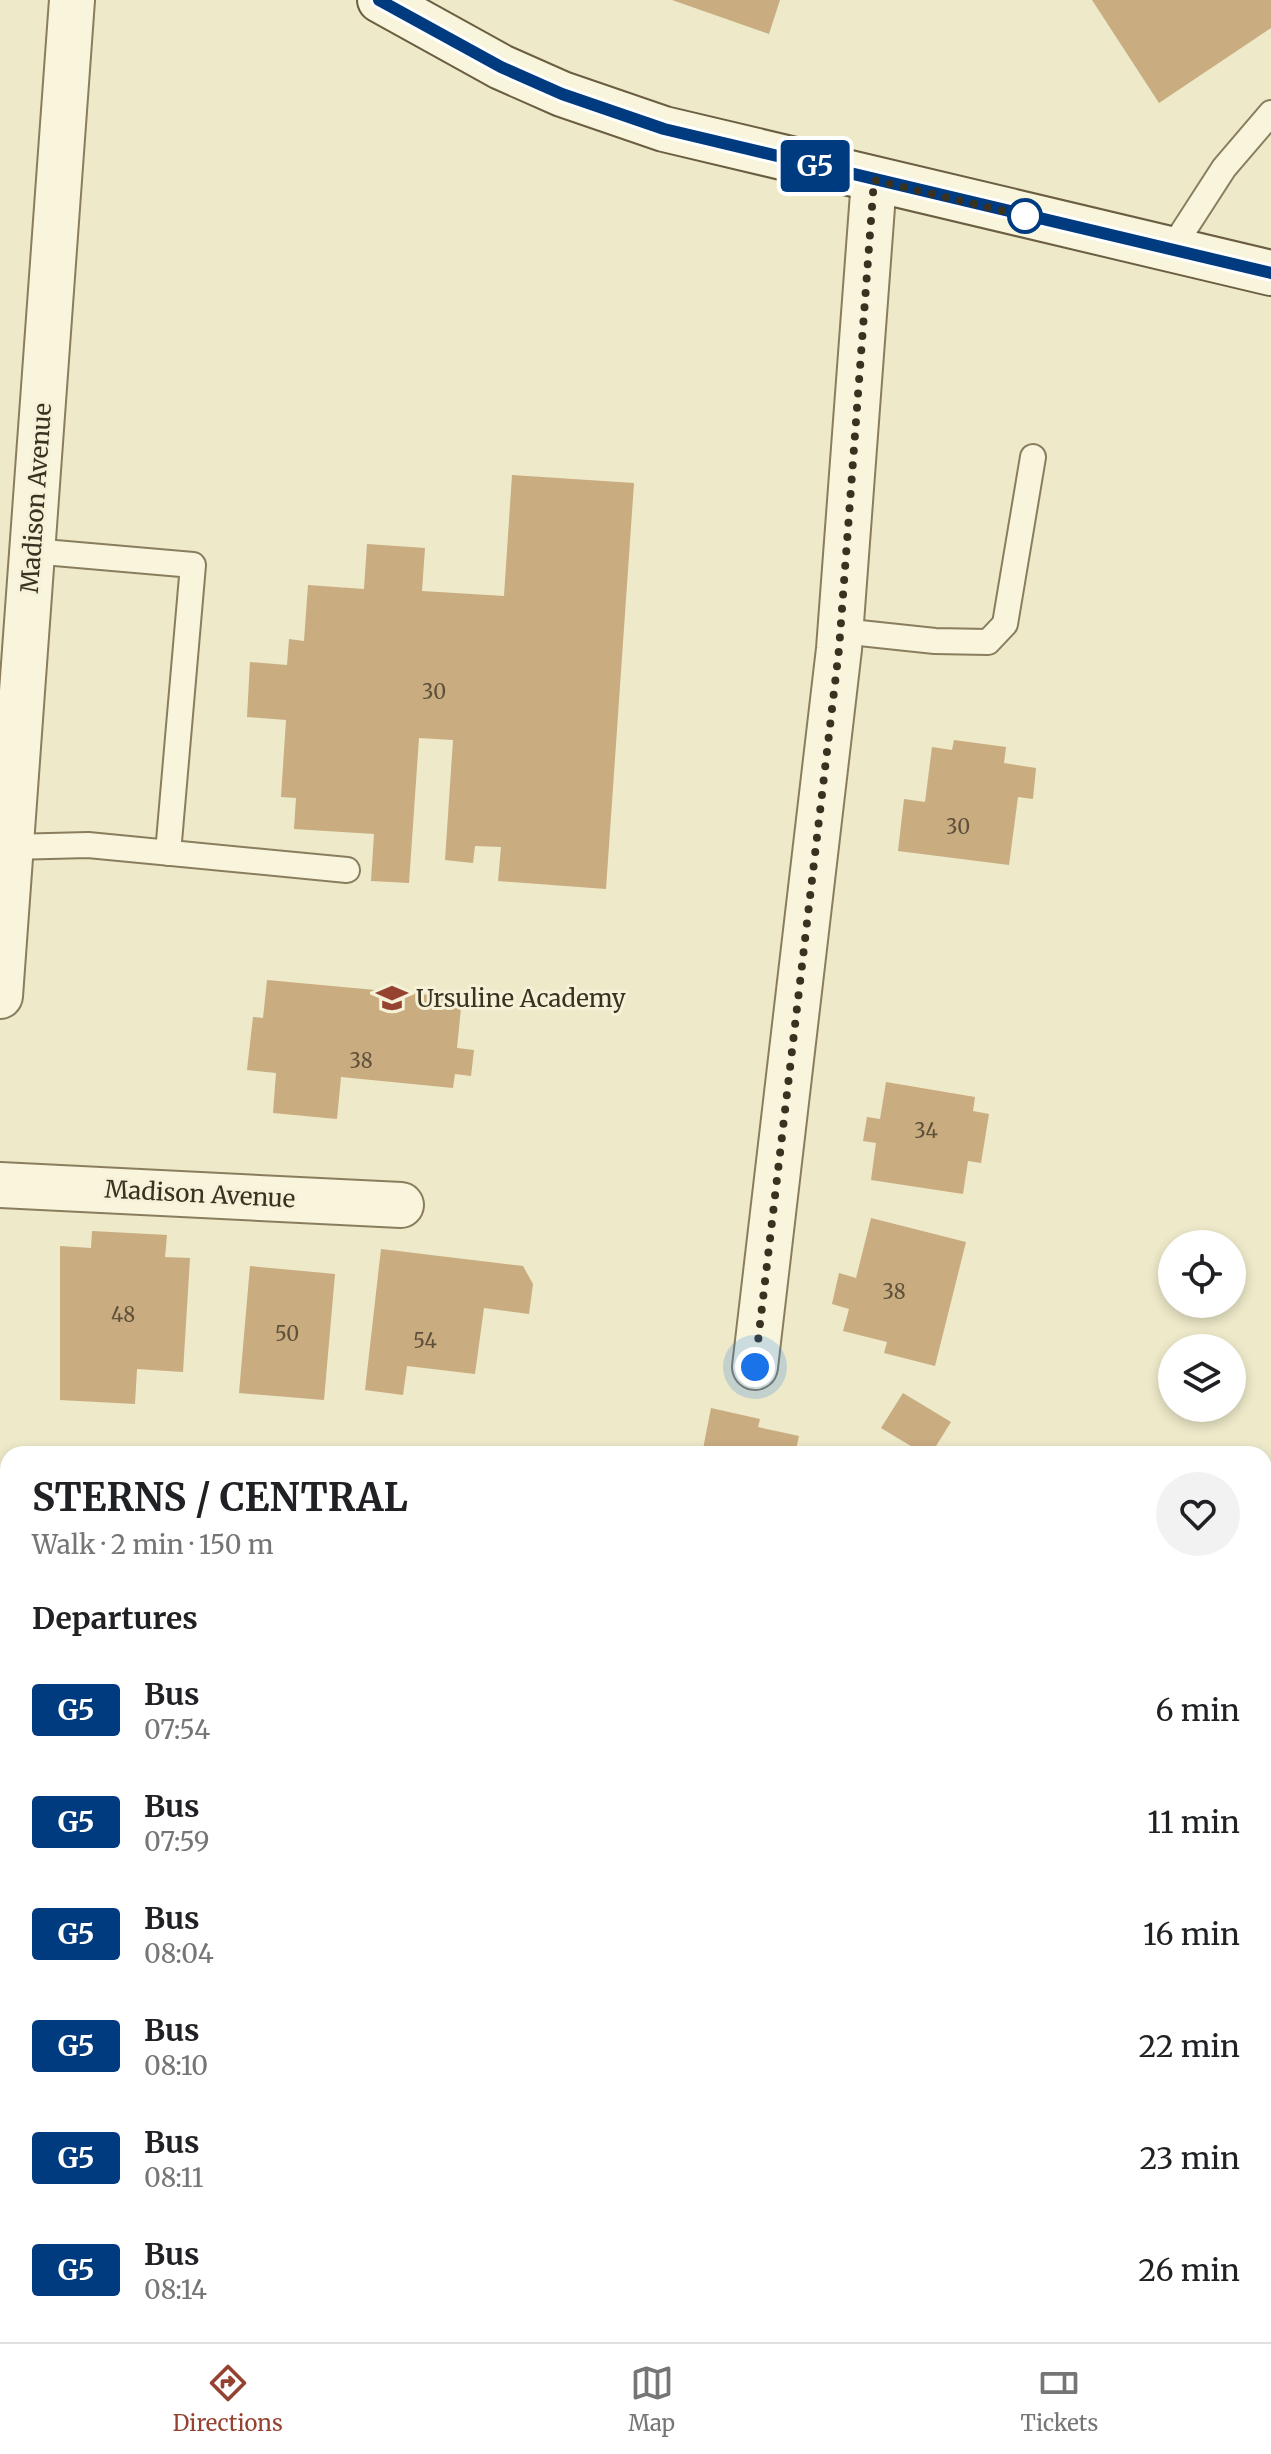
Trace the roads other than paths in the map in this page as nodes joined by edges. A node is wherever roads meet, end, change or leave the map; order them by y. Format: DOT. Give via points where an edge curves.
graph roads {
  1 [pos="72,0"];
  2 [pos="380,0"];
  3 [pos="1271,113"];
  4 [pos="874,180"];
  5 [pos="1171,250"];
  6 [pos="1271,273"];
  7 [pos="1033,457"];
  8 [pos="32,551"];
  9 [pos="841,631"];
  10 [pos="11,847"];
  11 [pos="168,853"];
  12 [pos="347,870"];
  13 [pos="0,996"];
  14 [pos="0,1185"];
  15 [pos="401,1205"];
  16 [pos="755,1367"];
  1 -- 8 [label="street, Madison Avenue"];
  2 -- 4 [label="street" via="501,67 562,94 664,129"];
  3 -- 5 [label="lane" via="1224,168"];
  4 -- 5 [label="street"];
  4 -- 9 [label="street"];
  5 -- 6 [label="street"];
  7 -- 9 [label="lane" via="1005,624 988,642"];
  8 -- 10 [label="street, Madison Avenue"];
  8 -- 11 [label="lane" via="193,565"];
  9 -- 16 [label="street"];
  10 -- 11 [label="lane" via="88,845"];
  10 -- 13 [label="street, Madison Avenue"];
  11 -- 12 [label="lane"];
  14 -- 15 [label="street, Madison Avenue"];
}
